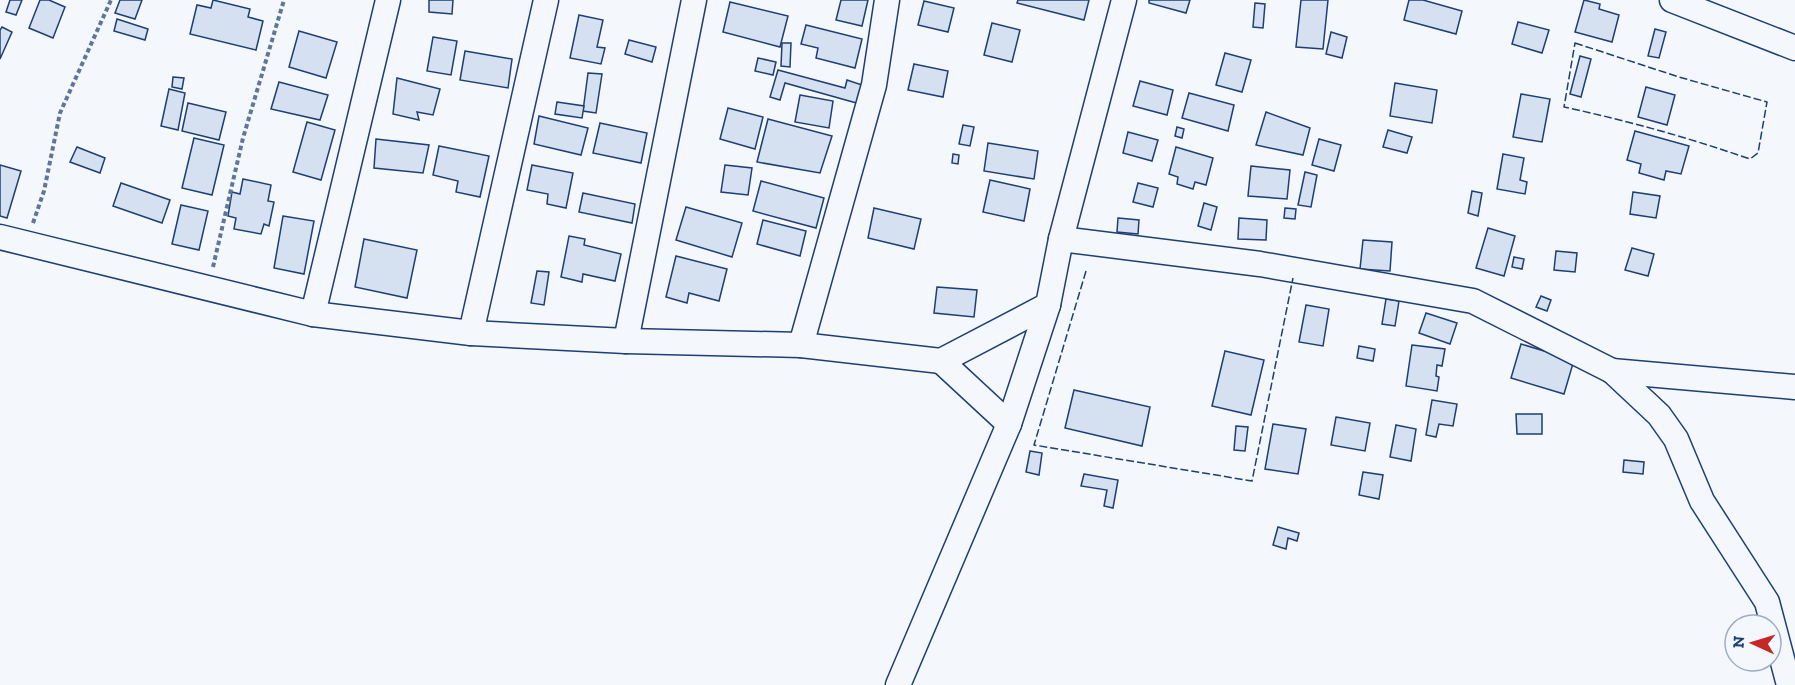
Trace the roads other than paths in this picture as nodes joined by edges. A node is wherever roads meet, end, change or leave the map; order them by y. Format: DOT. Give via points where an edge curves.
graph roads {
  1 [pos="388,0"];
  2 [pos="546,0"];
  3 [pos="694,0"];
  4 [pos="887,0"];
  5 [pos="1124,0"];
  6 [pos="1672,0"];
  7 [pos="1795,48"];
  8 [pos="0,237"];
  9 [pos="1061,239"];
  10 [pos="1048,305"];
  11 [pos="313,314"];
  12 [pos="471,333"];
  13 [pos="626,341"];
  14 [pos="801,345"];
  15 [pos="941,361"];
  16 [pos="1612,371"];
  17 [pos="1795,387"];
  18 [pos="1009,424"];
  19 [pos="898,685"];
  20 [pos="1789,685"];
  1 -- 11 [label="street"];
  2 -- 12 [label="street"];
  3 -- 13 [label="street"];
  4 -- 14 [label="street" via="874,85"];
  5 -- 9 [label="street"];
  6 -- 7 [label="street"];
  8 -- 11 [label="street"];
  9 -- 10 [label="street"];
  9 -- 16 [label="street" via="1260,264 1473,301"];
  10 -- 15 [label="street"];
  10 -- 18 [label="street"];
  11 -- 12 [label="street"];
  12 -- 13 [label="street"];
  13 -- 14 [label="street"];
  14 -- 15 [label="street"];
  15 -- 18 [label="street"];
  16 -- 17 [label="street"];
  16 -- 20 [label="street" via="1659,415 1676,439 1702,501 1767,602"];
  18 -- 19 [label="street"];
}
